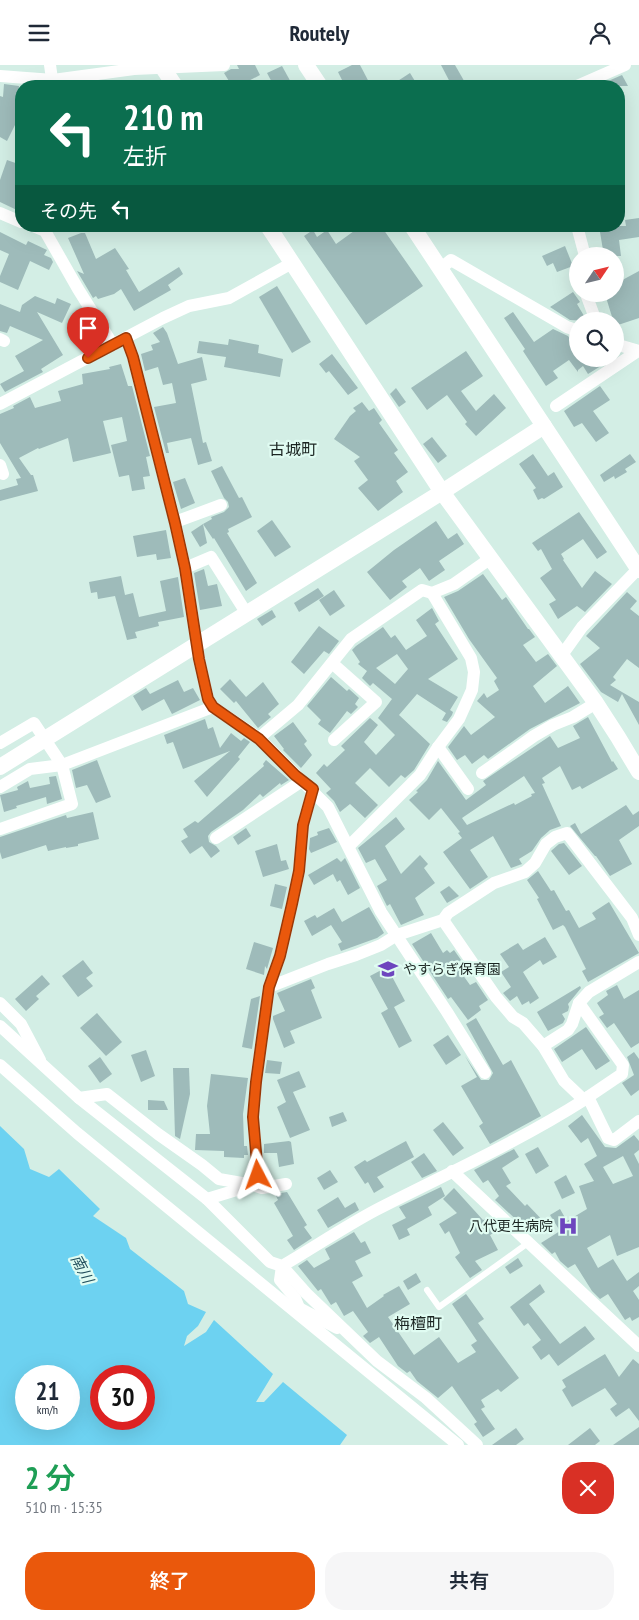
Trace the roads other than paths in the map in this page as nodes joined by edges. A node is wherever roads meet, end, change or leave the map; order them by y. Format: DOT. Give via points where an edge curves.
graph roads {
  1 [pos="50,65"];
  2 [pos="224,65"];
  3 [pos="306,65"];
  4 [pos="625,65"];
  5 [pos="162,67"];
  6 [pos="0,76"];
  7 [pos="30,80"];
  8 [pos="52,80"];
  9 [pos="70,80"];
  10 [pos="171,80"];
  11 [pos="316,80"];
  12 [pos="591,80"];
  13 [pos="0,213"];
  14 [pos="15,219"];
  15 [pos="43,232"];
  16 [pos="272,232"];
  17 [pos="416,232"];
  18 [pos="578,232"];
  19 [pos="582,247"];
  20 [pos="292,263"];
  21 [pos="440,269"];
  22 [pos="569,328"];
  23 [pos="126,338"];
  24 [pos="113,345"];
  25 [pos="624,347"];
  26 [pos="639,351"];
  27 [pos="0,404"];
  28 [pos="556,406"];
  29 [pos="544,426"];
  30 [pos="442,492"];
  31 [pos="221,505"];
  32 [pos="175,523"];
  33 [pos="491,559"];
  34 [pos="185,568"];
  35 [pos="639,569"];
  36 [pos="432,593"];
  37 [pos="247,614"];
  38 [pos="197,646"];
  39 [pos="562,655"];
  40 [pos="332,663"];
  41 [pos="596,703"];
  42 [pos="213,707"];
  43 [pos="259,739"];
  44 [pos="45,740"];
  45 [pos="334,740"];
  46 [pos="0,743"];
  47 [pos="438,747"];
  48 [pos="62,765"];
  49 [pos="0,767"];
  50 [pos="639,772"];
  51 [pos="482,773"];
  52 [pos="302,781"];
  53 [pos="0,787"];
  54 [pos="313,789"];
  55 [pos="468,789"];
  56 [pos="0,829"];
  57 [pos="216,838"];
  58 [pos="349,846"];
  59 [pos="443,920"];
  60 [pos="397,935"];
  61 [pos="639,935"];
  62 [pos="639,962"];
  63 [pos="269,987"];
  64 [pos="0,1003"];
  65 [pos="579,1003"];
  66 [pos="0,1026"];
  67 [pos="543,1046"];
  68 [pos="0,1065"];
  69 [pos="44,1067"];
  70 [pos="485,1073"];
  71 [pos="80,1098"];
  72 [pos="586,1098"];
  73 [pos="639,1121"];
  74 [pos="202,1165"];
  75 [pos="452,1171"];
  76 [pos="286,1184"];
  77 [pos="253,1185"];
  78 [pos="211,1197"];
  79 [pos="528,1243"];
  80 [pos="282,1267"];
  81 [pos="427,1290"];
  82 [pos="302,1314"];
  83 [pos="352,1336"];
  84 [pos="639,1346"];
  85 [pos="458,1445"];
  86 [pos="477,1445"];
  1 -- 8 [label="street"];
  2 -- 5 [label="street"];
  3 -- 11 [label="street"];
  4 -- 12 [label="street"];
  5 -- 9 [label="street"];
  5 -- 10 [label="street"];
  6 -- 7 [label="street"];
  13 -- 14 [label="street"];
  15 -- 24 [label="street"];
  16 -- 20 [label="street"];
  17 -- 21 [label="street"];
  18 -- 19 [label="street"];
  20 -- 23 [label="street" via="229,298 189,306"];
  20 -- 30 [label="street"];
  21 -- 22 [label="street" via="451,260"];
  21 -- 29 [label="street"];
  23 -- 24 [label="street"];
  23 -- 32 [label="street"];
  24 -- 27 [label="street"];
  25 -- 26 [label="street"];
  26 -- 28 [label="street"];
  29 -- 30 [label="street"];
  29 -- 35 [label="street"];
  30 -- 33 [label="street"];
  30 -- 37 [label="street"];
  31 -- 32 [label="street"];
  32 -- 34 [label="street"];
  33 -- 36 [label="street" via="454,584"];
  33 -- 39 [label="street"];
  34 -- 37 [label="street" via="211,557"];
  34 -- 38 [label="street"];
  35 -- 39 [label="street" via="582,627"];
  36 -- 40 [label="street" via="422,590 384,615 351,639"];
  36 -- 47 [label="street" via="471,658 474,672 472,690 459,719"];
  37 -- 38 [label="street"];
  38 -- 42 [label="street" via="208,699"];
  38 -- 44 [label="street"];
  39 -- 41 [label="street"];
  40 -- 43 [label="street" via="298,705"];
  40 -- 45 [label="street" via="376,702"];
  41 -- 50 [label="street"];
  41 -- 51 [label="street" via="534,736"];
  42 -- 43 [label="street"];
  42 -- 48 [label="street"];
  43 -- 52 [label="street"];
  44 -- 46 [label="street" via="34,723"];
  44 -- 48 [label="street"];
  44 -- 49 [label="street"];
  47 -- 55 [label="street"];
  47 -- 58 [label="street" via="420,775"];
  48 -- 53 [label="street" via="30,769"];
  48 -- 56 [label="street" via="72,804"];
  52 -- 54 [label="street"];
  52 -- 57 [label="street"];
  54 -- 58 [label="street" via="328,807"];
  54 -- 63 [label="street" via="303,825 292,904"];
  58 -- 60 [label="street" via="381,912"];
  59 -- 60 [label="street"];
  59 -- 61 [label="street" via="448,913 494,883 525,872 546,845 567,833 632,918"];
  59 -- 67 [label="street" via="496,997"];
  60 -- 63 [label="street" via="381,945"];
  60 -- 70 [label="street"];
  62 -- 65 [label="street" via="589,992"];
  63 -- 77 [label="street" via="254,1108 258,1175"];
  64 -- 69 [label="street" via="21,1023"];
  65 -- 67 [label="street" via="568,1030"];
  65 -- 72 [label="street" via="623,1065 622,1074"];
  66 -- 69 [label="street"];
  67 -- 72 [label="street" via="564,1081"];
  68 -- 82 [label="street" via="77,1133"];
  69 -- 71 [label="street"];
  71 -- 74 [label="street" via="107,1094"];
  71 -- 78 [label="street"];
  72 -- 73 [label="street" via="608,1138 614,1139"];
  72 -- 75 [label="street" via="554,1119"];
  74 -- 77 [label="street" via="219,1179"];
  74 -- 78 [label="street"];
  75 -- 79 [label="street"];
  75 -- 80 [label="street" via="373,1212"];
  76 -- 77 [label="street" via="262,1188"];
  77 -- 78 [label="street"];
  78 -- 80 [label="street" via="270,1262"];
  79 -- 81 [label="lane" via="439,1307"];
  79 -- 84 [label="street"];
  80 -- 82 [label="street" via="280,1280"];
  80 -- 83 [label="street"];
  82 -- 83 [label="street"];
  82 -- 85 [label="street"];
  83 -- 86 [label="street"];
}
